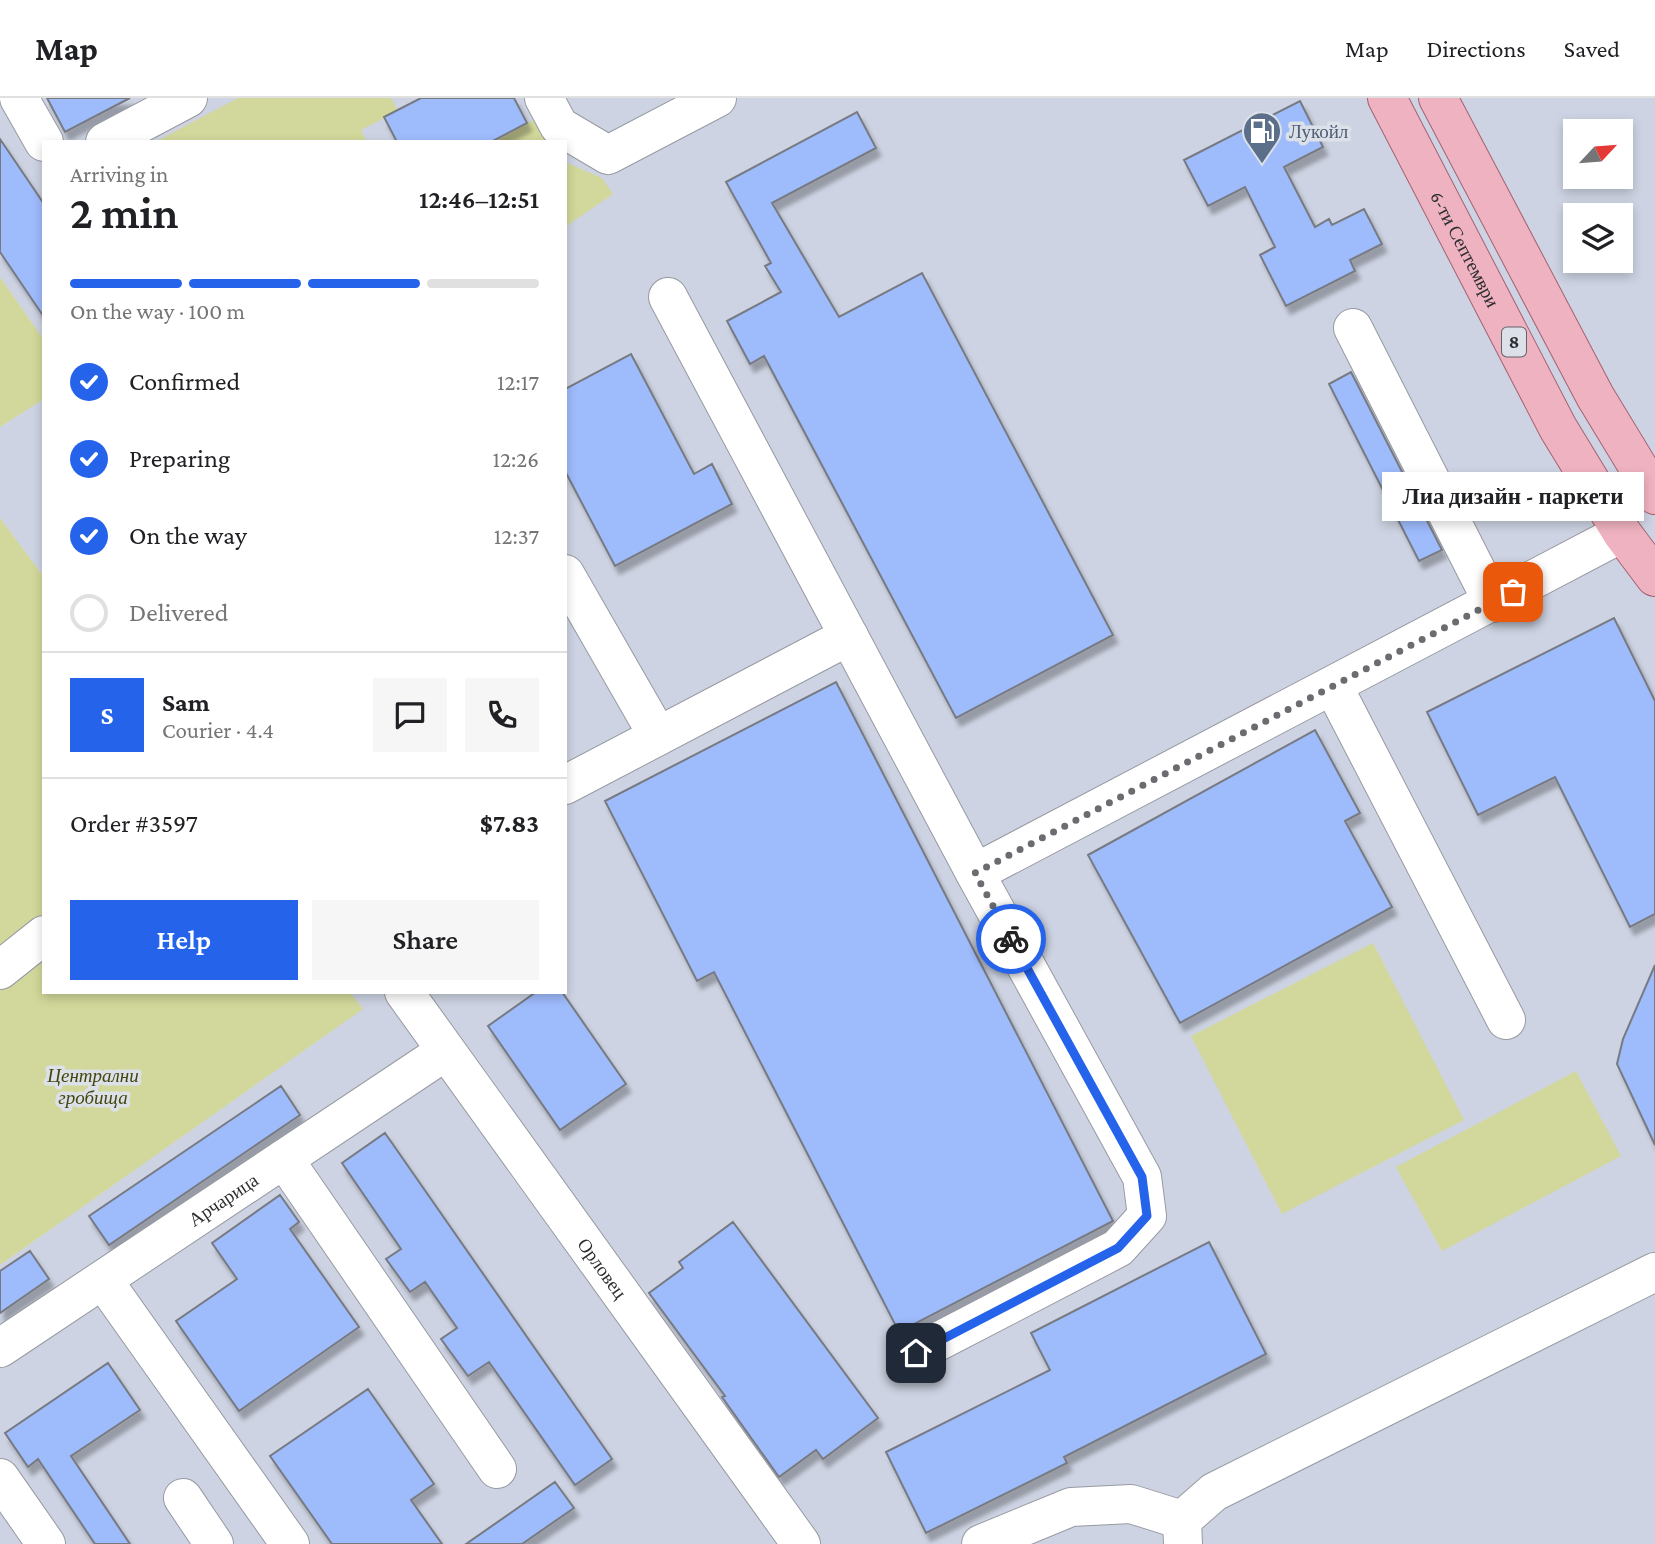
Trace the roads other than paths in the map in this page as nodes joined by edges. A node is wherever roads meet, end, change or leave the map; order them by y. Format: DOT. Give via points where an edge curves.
graph roads {
  1 [pos="19,98"];
  2 [pos="188,98"];
  3 [pos="544,98"];
  4 [pos="717,98"];
  5 [pos="1387,98"];
  6 [pos="1438,98"];
  7 [pos="43,140"];
  8 [pos="109,140"];
  9 [pos="667,297"];
  10 [pos="1353,328"];
  11 [pos="1655,495"];
  12 [pos="1622,533"];
  13 [pos="567,577"];
  14 [pos="1655,577"];
  15 [pos="1493,603"];
  16 [pos="849,636"];
  17 [pos="1333,686"];
  18 [pos="658,736"];
  19 [pos="567,784"];
  20 [pos="975,873"];
  21 [pos="42,937"];
  22 [pos="0,970"];
  23 [pos="405,994"];
  24 [pos="1506,1020"];
  25 [pos="446,1051"];
  26 [pos="284,1159"];
  27 [pos="1655,1272"];
  28 [pos="103,1280"];
  29 [pos="0,1348"];
  30 [pos="916,1353"];
  31 [pos="497,1469"];
  32 [pos="0,1478"];
  33 [pos="183,1498"];
  34 [pos="1183,1532"];
  35 [pos="46,1544"];
  36 [pos="214,1544"];
  37 [pos="290,1544"];
  38 [pos="801,1544"];
  39 [pos="981,1544"];
  1 -- 7 [label="street"];
  2 -- 8 [label="street"];
  3 -- 4 [label="street" via="559,126 608,155"];
  5 -- 12 [label="main road, 6-ти Септември / 8" via="1558,428"];
  6 -- 11 [label="main road, 8" via="1595,396"];
  9 -- 16 [label="street"];
  10 -- 15 [label="street"];
  12 -- 14 [label="main road, 6-ти Септември / 8"];
  12 -- 15 [label="street"];
  13 -- 18 [label="street"];
  15 -- 17 [label="street"];
  16 -- 18 [label="street"];
  16 -- 20 [label="street"];
  17 -- 20 [label="street"];
  17 -- 24 [label="street"];
  18 -- 19 [label="street"];
  20 -- 30 [label="street" via="1142,1177 1147,1216 1118,1248"];
  21 -- 22 [label="street"];
  23 -- 25 [label="street, Орловец"];
  25 -- 26 [label="street, Арчарица"];
  25 -- 38 [label="street, Орловец"];
  26 -- 28 [label="street, Арчарица"];
  26 -- 31 [label="street"];
  27 -- 34 [label="street" via="1214,1492"];
  28 -- 29 [label="street, Арчарица"];
  28 -- 37 [label="street"];
  32 -- 35 [label="street"];
  33 -- 36 [label="street"];
  34 -- 39 [label="street" via="1131,1504 1071,1507"];
}
